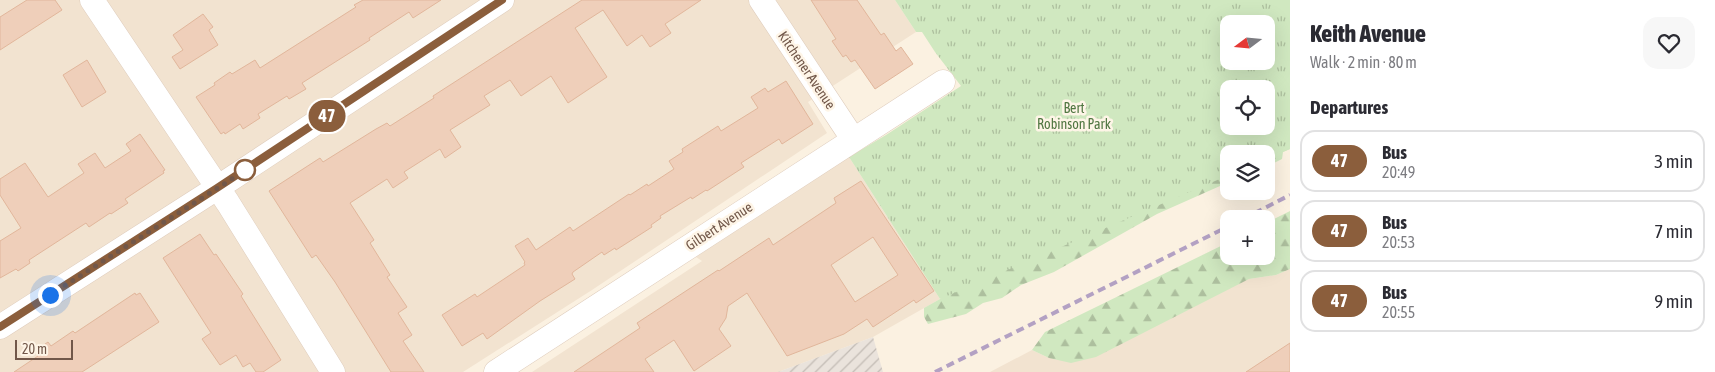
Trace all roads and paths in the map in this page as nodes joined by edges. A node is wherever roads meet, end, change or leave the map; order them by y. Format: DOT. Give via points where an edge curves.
graph roads {
  1 [pos="92,0"];
  2 [pos="502,0"];
  3 [pos="761,0"];
  4 [pos="943,82"];
  5 [pos="853,139"];
  6 [pos="217,188"];
  7 [pos="0,327"];
  8 [pos="334,372"];
  9 [pos="496,372"];
  1 -- 6 [label="street"];
  2 -- 6 [label="street"];
  3 -- 5 [label="street, Kitchener Avenue"];
  4 -- 5 [label="street, Gilbert Avenue"];
  5 -- 9 [label="street, Gilbert Avenue"];
  6 -- 7 [label="street"];
  6 -- 8 [label="street"];
}
